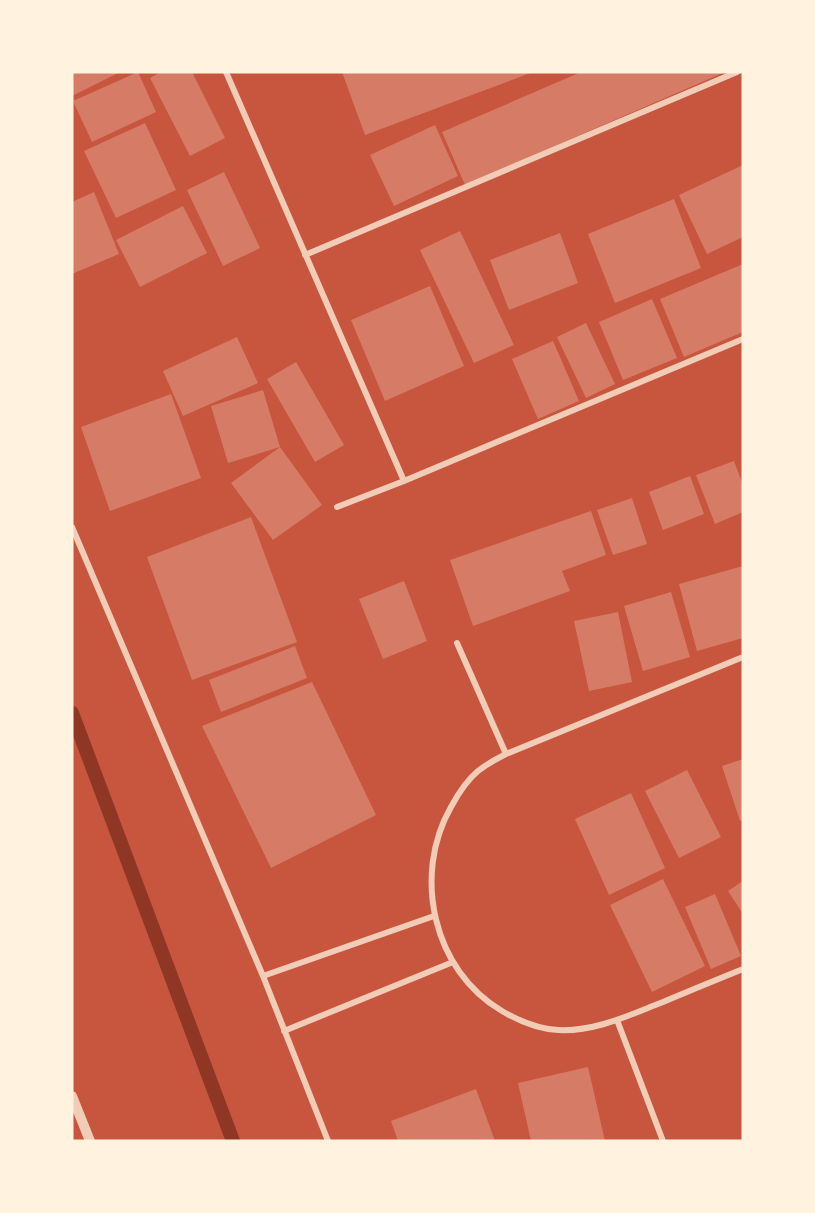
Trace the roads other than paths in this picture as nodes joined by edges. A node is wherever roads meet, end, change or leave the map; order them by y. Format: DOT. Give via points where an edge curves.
graph roads {
  1 [pos="226,72"];
  2 [pos="737,72"];
  3 [pos="305,255"];
  4 [pos="743,339"];
  5 [pos="404,481"];
  6 [pos="337,507"];
  7 [pos="72,527"];
  8 [pos="457,643"];
  9 [pos="743,657"];
  10 [pos="506,754"];
  11 [pos="434,916"];
  12 [pos="453,962"];
  13 [pos="743,969"];
  14 [pos="262,976"];
  15 [pos="617,1020"];
  16 [pos="284,1031"];
  17 [pos="72,1096"];
  18 [pos="90,1141"];
  19 [pos="328,1141"];
  20 [pos="663,1141"];
  1 -- 3 [label="street"];
  2 -- 3 [label="street"];
  3 -- 5 [label="street"];
  4 -- 5 [label="street"];
  5 -- 6 [label="street"];
  7 -- 14 [label="street"];
  8 -- 10 [label="street"];
  9 -- 10 [label="street"];
  10 -- 11 [label="street" via="477,772 446,816 432,868"];
  11 -- 12 [label="street"];
  11 -- 14 [label="street"];
  12 -- 15 [label="street" via="481,996 525,1022 558,1030"];
  12 -- 16 [label="street"];
  13 -- 15 [label="street"];
  14 -- 16 [label="street"];
  15 -- 20 [label="street"];
  16 -- 19 [label="street"];
  17 -- 18 [label="street"];
}
